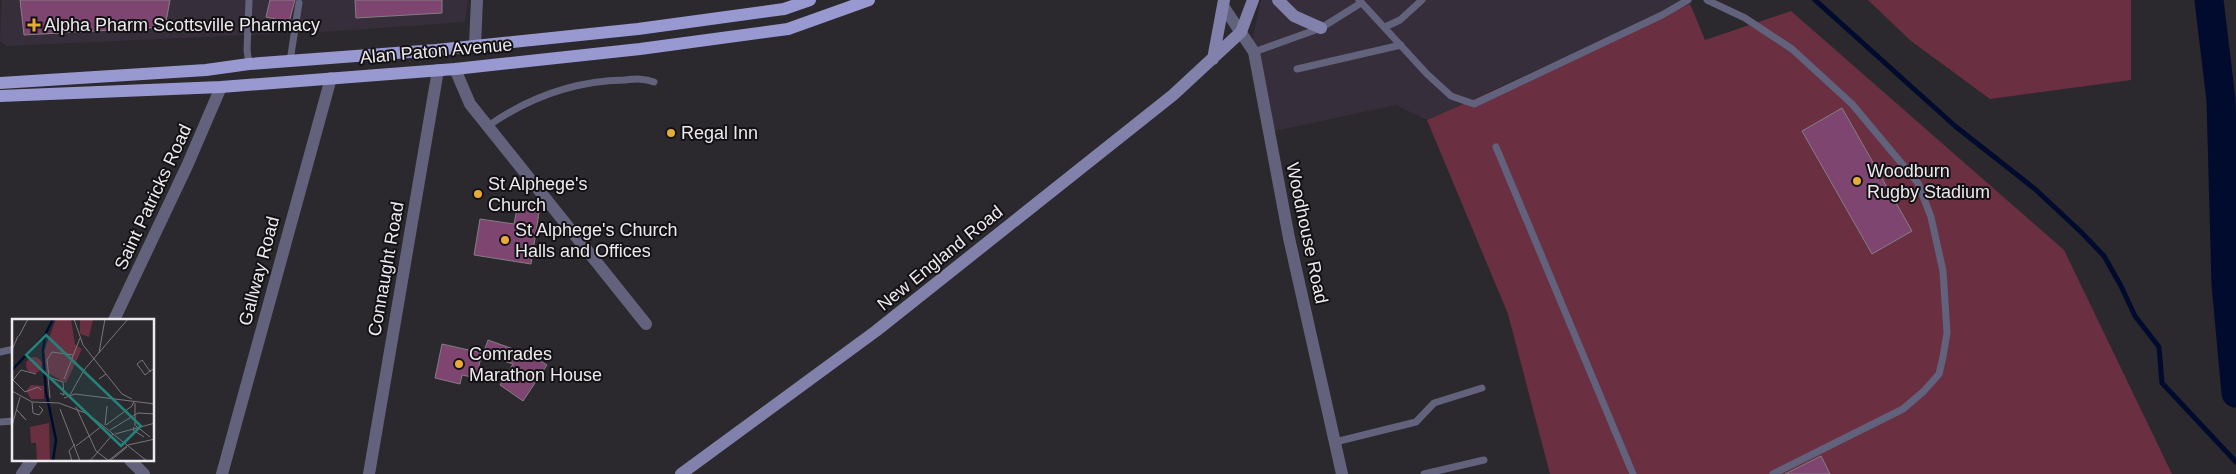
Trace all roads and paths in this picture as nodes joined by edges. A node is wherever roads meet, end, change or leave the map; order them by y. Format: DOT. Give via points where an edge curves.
graph roads {
  1 [pos="249,0"];
  2 [pos="476,0"];
  3 [pos="810,0"];
  4 [pos="869,0"];
  5 [pos="1253,0"];
  6 [pos="1278,0"];
  7 [pos="1422,0"];
  8 [pos="1688,0"];
  9 [pos="1707,0"];
  10 [pos="1360,1"];
  11 [pos="299,3"];
  12 [pos="1224,3"];
  13 [pos="1385,27"];
  14 [pos="1321,28"];
  15 [pos="1241,32"];
  16 [pos="475,45"];
  17 [pos="1401,45"];
  18 [pos="1254,52"];
  19 [pos="1213,59"];
  20 [pos="290,61"];
  21 [pos="249,64"];
  22 [pos="455,69"];
  23 [pos="1297,69"];
  24 [pos="438,70"];
  25 [pos="331,78"];
  26 [pos="654,82"];
  27 [pos="0,83"];
  28 [pos="221,86"];
  29 [pos="0,96"];
  30 [pos="488,126"];
  31 [pos="1496,147"];
  32 [pos="114,319"];
  33 [pos="646,324"];
  34 [pos="1482,388"];
  35 [pos="1335,442"];
  36 [pos="1484,460"];
  37 [pos="31,462"];
  38 [pos="132,462"];
  39 [pos="22,474"];
  40 [pos="144,474"];
  41 [pos="222,474"];
  42 [pos="369,474"];
  43 [pos="681,474"];
  44 [pos="1342,474"];
  45 [pos="1424,474"];
  46 [pos="1633,474"];
  47 [pos="1773,474"];
  1 -- 21 [label="lane"];
  2 -- 16 [label="street"];
  3 -- 16 [label="main road, Alan Paton Avenue" via="784,9"];
  4 -- 22 [label="main road, Alan Paton Avenue" via="788,29"];
  5 -- 15 [label="street, New England Road"];
  6 -- 14 [label="street" via="1294,16"];
  7 -- 13 [label="lane" via="1400,20"];
  8 -- 17 [label="lane" via="1474,104 1451,96"];
  9 -- 47 [label="lane" via="1745,18 1792,49 1852,104 1918,183 1932,217 1943,271 1947,333 1939,374 1902,409"];
  10 -- 13 [label="lane"];
  10 -- 14 [label="lane"];
  11 -- 20 [label="lane"];
  12 -- 15 [label="street, Woodhouse Road"];
  12 -- 19 [label="street"];
  13 -- 17 [label="lane"];
  14 -- 18 [label="lane"];
  15 -- 18 [label="street, Woodhouse Road"];
  15 -- 19 [label="street, New England Road"];
  16 -- 20 [label="main road, Alan Paton Avenue"];
  17 -- 23 [label="lane"];
  18 -- 35 [label="street, Woodhouse Road" via="1288,238"];
  19 -- 43 [label="street, New England Road" via="876,331"];
  20 -- 21 [label="main road, Alan Paton Avenue"];
  21 -- 27 [label="main road, Alan Paton Avenue" via="78,80"];
  22 -- 24 [label="main road, Alan Paton Avenue"];
  22 -- 30 [label="street" via="470,104"];
  24 -- 25 [label="main road, Alan Paton Avenue"];
  24 -- 42 [label="street, Connaught Road"];
  25 -- 28 [label="main road, Alan Paton Avenue"];
  25 -- 41 [label="street, Gallway Road"];
  26 -- 30 [label="lane" via="646,79 607,80 570,87 526,103"];
  28 -- 29 [label="main road, Alan Paton Avenue"];
  28 -- 32 [label="street, Saint Patricks Road"];
  30 -- 33 [label="street"];
  31 -- 46 [label="lane"];
  34 -- 35 [label="lane" via="1434,403 1416,422"];
  35 -- 44 [label="street, Woodhouse Road"];
  36 -- 45 [label="lane"];
  37 -- 39 [label="street"];
  38 -- 40 [label="street"];
}
